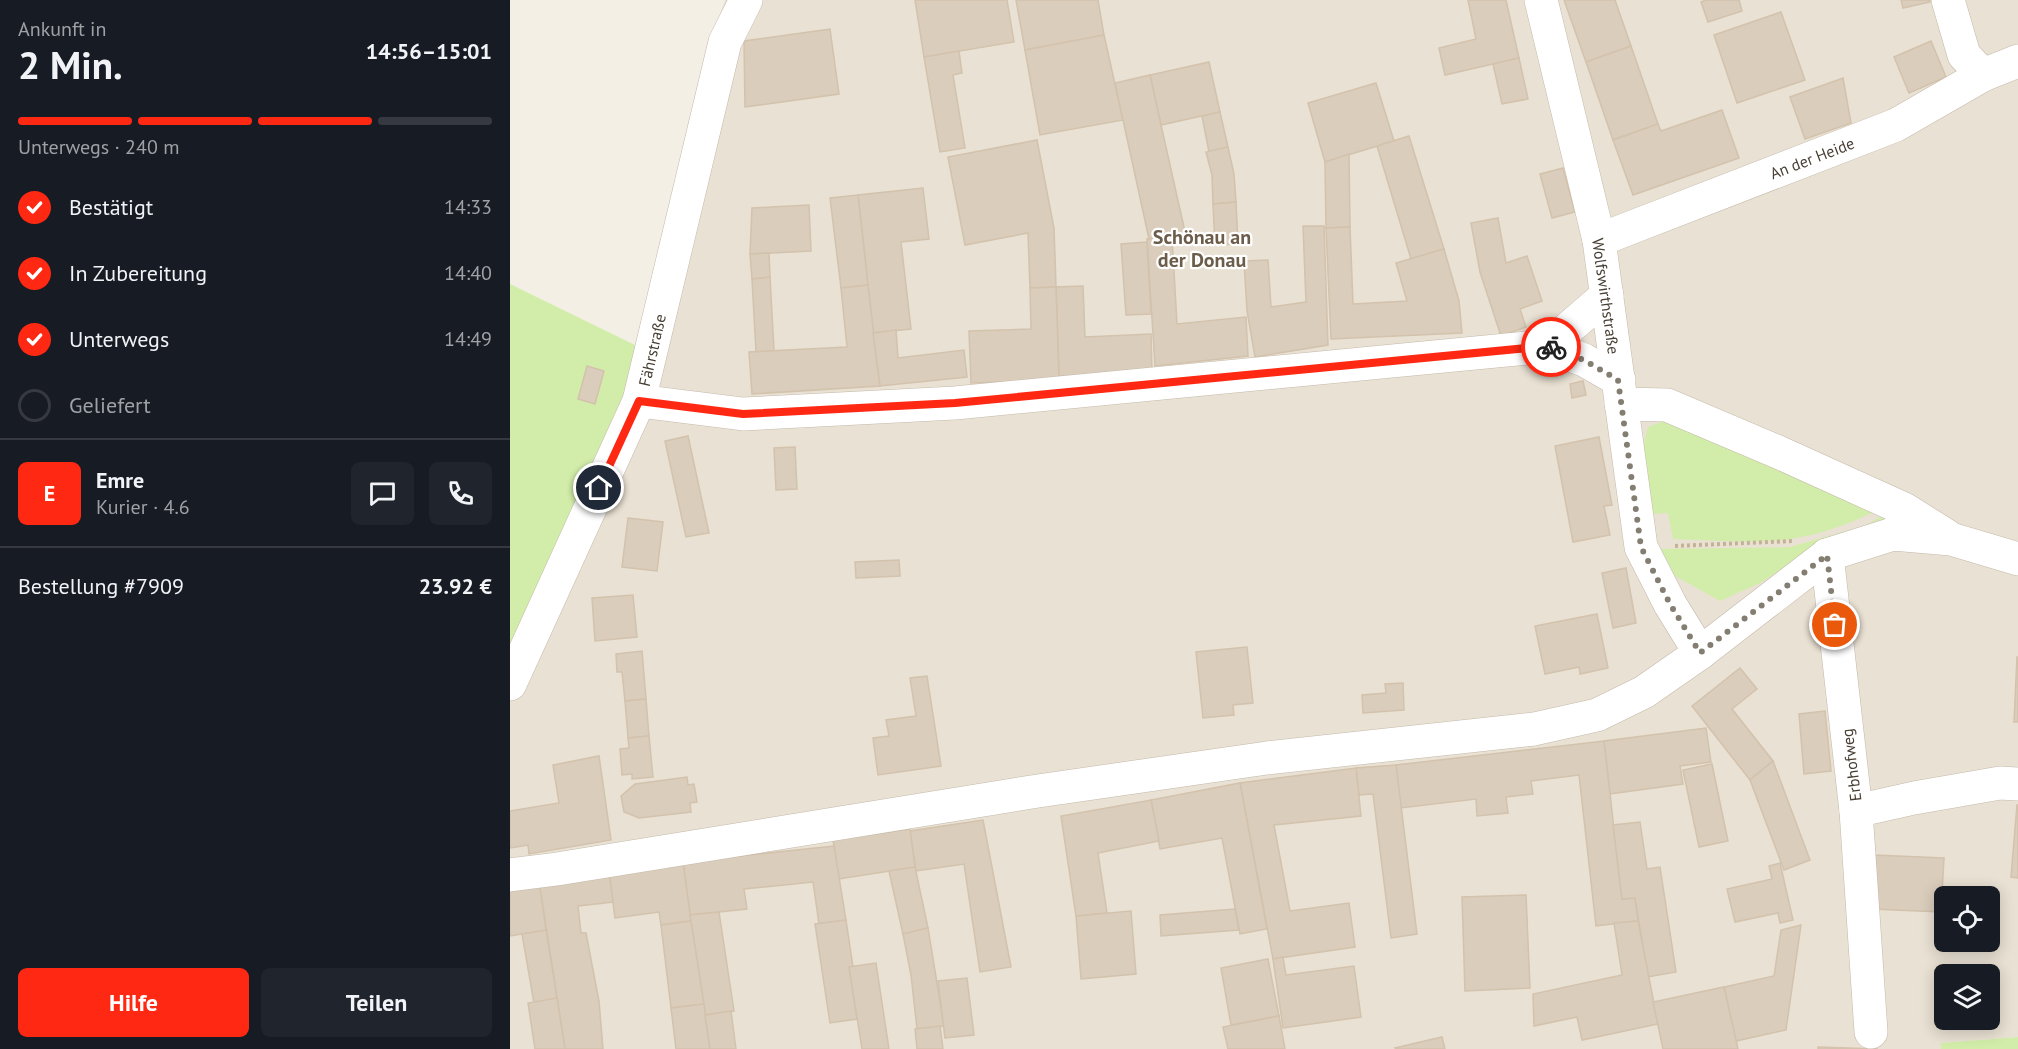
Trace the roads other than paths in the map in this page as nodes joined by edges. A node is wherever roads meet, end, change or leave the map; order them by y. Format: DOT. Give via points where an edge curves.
graph roads {
  1 [pos="746,0"];
  2 [pos="1541,0"];
  3 [pos="1948,0"];
  4 [pos="2018,61"];
  5 [pos="1983,75"];
  6 [pos="1599,240"];
  7 [pos="1607,295"];
  8 [pos="1548,346"];
  9 [pos="1620,392"];
  10 [pos="639,401"];
  11 [pos="1952,539"];
  12 [pos="1827,555"];
  13 [pos="2018,559"];
  14 [pos="1700,653"];
  15 [pos="510,684"];
  16 [pos="2018,784"];
  17 [pos="1856,811"];
  18 [pos="510,874"];
  19 [pos="1871,1032"];
  1 -- 10 [label="street, Fährstraße" via="725,42"];
  2 -- 6 [label="street, Wolfswirthstraße"];
  3 -- 5 [label="street" via="1964,55"];
  4 -- 5 [label="street, An der Heide"];
  5 -- 6 [label="street, An der Heide" via="1896,125"];
  6 -- 7 [label="street, Wolfswirthstraße"];
  7 -- 8 [label="street"];
  7 -- 9 [label="street, Wolfswirthstraße"];
  8 -- 9 [label="street" via="1584,360"];
  8 -- 10 [label="street" via="955,403 743,414"];
  9 -- 11 [label="street" via="1667,405 1778,452 1904,509"];
  9 -- 14 [label="street, Wolfswirthstraße" via="1641,547"];
  10 -- 15 [label="street, Fährstraße"];
  11 -- 12 [label="street" via="1893,534"];
  11 -- 13 [label="street"];
  12 -- 14 [label="street"];
  12 -- 17 [label="street, Erbhofweg"];
  14 -- 18 [label="street" via="1644,692 1597,715 1534,729 1268,758"];
  16 -- 17 [label="street, Erbhofweg" via="2000,783"];
  17 -- 19 [label="street"];
}
